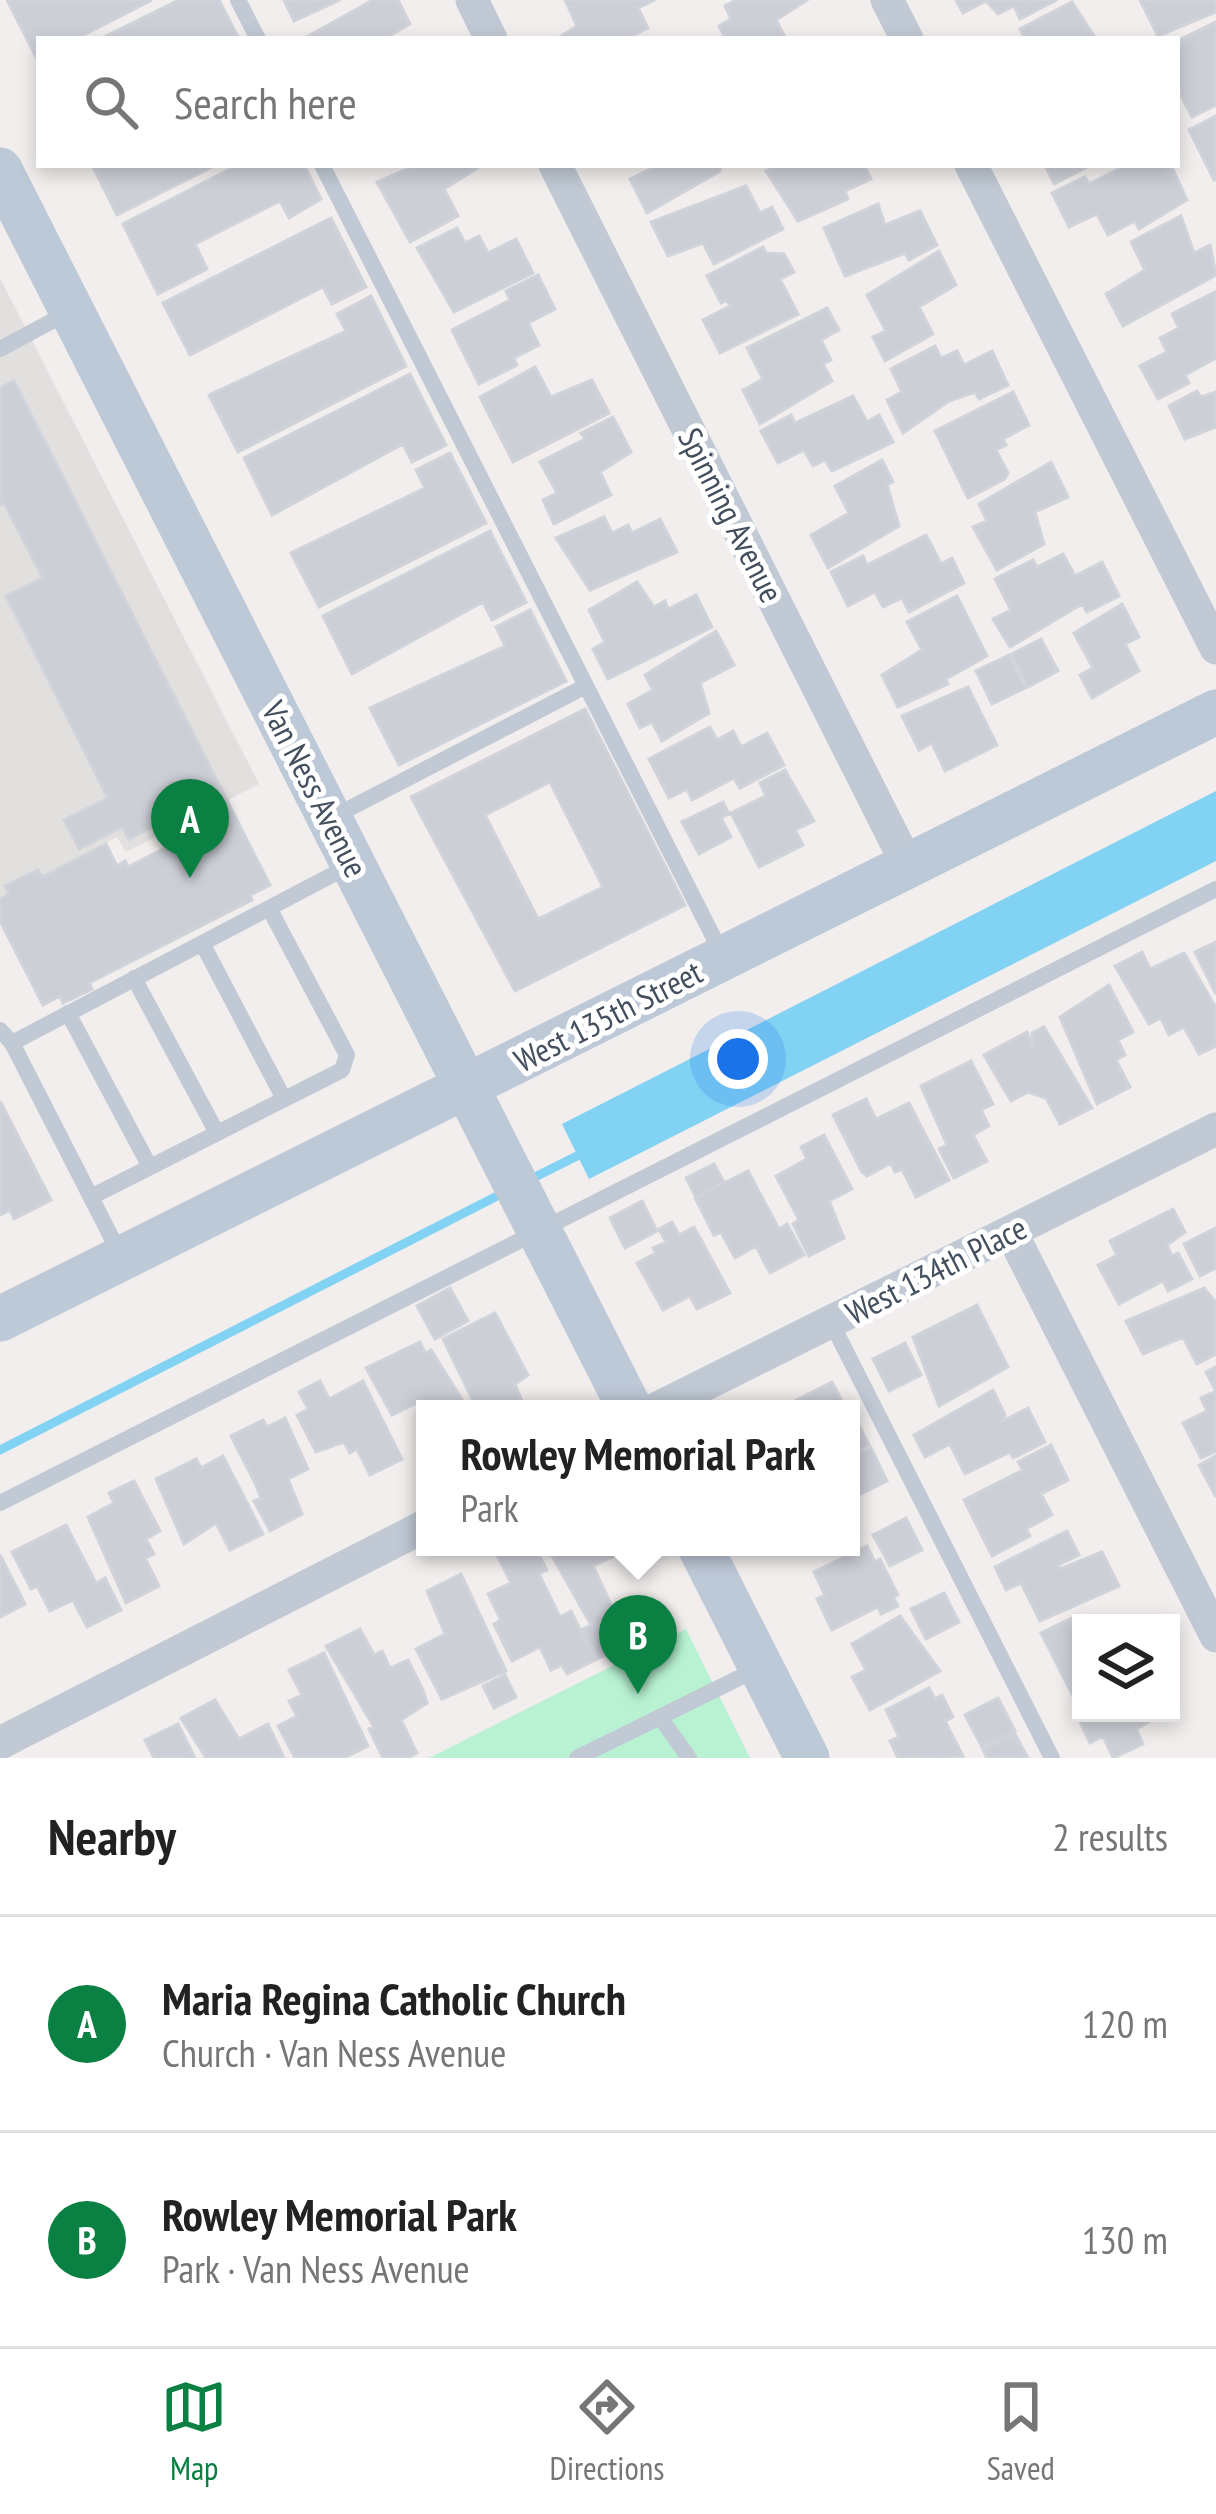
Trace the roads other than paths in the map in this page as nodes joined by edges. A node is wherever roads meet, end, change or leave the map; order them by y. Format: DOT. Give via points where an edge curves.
graph roads {
  1 [pos="238,0"];
  2 [pos="472,0"];
  3 [pos="887,0"];
  4 [pos="256,36"];
  5 [pos="490,36"];
  6 [pos="905,36"];
  7 [pos="324,168"];
  8 [pos="557,168"];
  9 [pos="973,168"];
  10 [pos="3,182"];
  11 [pos="72,311"];
  12 [pos="0,349"];
  13 [pos="1216,648"];
  14 [pos="586,686"];
  15 [pos="1216,712"];
  16 [pos="330,818"];
  17 [pos="353,864"];
  18 [pos="908,866"];
  19 [pos="1216,889"];
  20 [pos="269,908"];
  21 [pos="202,943"];
  22 [pos="724,958"];
  23 [pos="134,978"];
  24 [pos="68,1013"];
  25 [pos="6,1036"];
  26 [pos="466,1087"];
  27 [pos="284,1099"];
  28 [pos="1216,1129"];
  29 [pos="217,1133"];
  30 [pos="150,1167"];
  31 [pos="91,1197"];
  32 [pos="534,1220"];
  33 [pos="1011,1232"];
  34 [pos="122,1257"];
  35 [pos="1,1317"];
  36 [pos="831,1322"];
  37 [pos="625,1400"];
  38 [pos="674,1400"];
  39 [pos="0,1503"];
  40 [pos="416,1531"];
  41 [pos="705,1556"];
  42 [pos="1216,1636"];
  43 [pos="761,1667"];
  44 [pos="660,1717"];
  45 [pos="0,1742"];
  46 [pos="577,1758"];
  47 [pos="689,1758"];
  48 [pos="807,1758"];
  49 [pos="1052,1758"];
  1 -- 4 [label="lane"];
  2 -- 5 [label="street"];
  3 -- 6 [label="street"];
  7 -- 14 [label="lane"];
  8 -- 18 [label="street, Spinning Avenue"];
  9 -- 13 [label="street"];
  10 -- 11 [label="main road, Van Ness Avenue"];
  11 -- 12 [label="lane"];
  11 -- 16 [label="main road, Van Ness Avenue"];
  14 -- 16 [label="lane"];
  14 -- 22 [label="lane"];
  15 -- 18 [label="main road, West 135th Street"];
  16 -- 17 [label="main road, Van Ness Avenue"];
  17 -- 20 [label="lane"];
  17 -- 26 [label="main road, Van Ness Avenue"];
  18 -- 22 [label="main road, West 135th Street"];
  19 -- 32 [label="lane"];
  20 -- 21 [label="lane"];
  20 -- 27 [label="lane" via="347,1055 343,1070"];
  21 -- 23 [label="lane"];
  21 -- 27 [label="lane"];
  22 -- 26 [label="main road, West 135th Street"];
  23 -- 24 [label="lane"];
  23 -- 29 [label="lane"];
  24 -- 25 [label="lane"];
  24 -- 30 [label="lane"];
  25 -- 31 [label="lane"];
  26 -- 32 [label="main road, Van Ness Avenue"];
  26 -- 34 [label="main road, West 135th Street"];
  27 -- 29 [label="lane"];
  28 -- 33 [label="street, West 134th Place"];
  29 -- 30 [label="lane"];
  30 -- 31 [label="lane"];
  31 -- 34 [label="lane"];
  32 -- 37 [label="main road, Van Ness Avenue"];
  32 -- 39 [label="lane"];
  33 -- 36 [label="street, West 134th Place"];
  33 -- 42 [label="street"];
  34 -- 35 [label="main road, West 135th Street"];
  36 -- 38 [label="street, West 134th Place"];
  36 -- 49 [label="lane"];
  40 -- 45 [label="street"];
  41 -- 43 [label="main road"];
  43 -- 44 [label="lane"];
  43 -- 48 [label="main road"];
  44 -- 46 [label="lane"];
  44 -- 47 [label="lane"];
}
